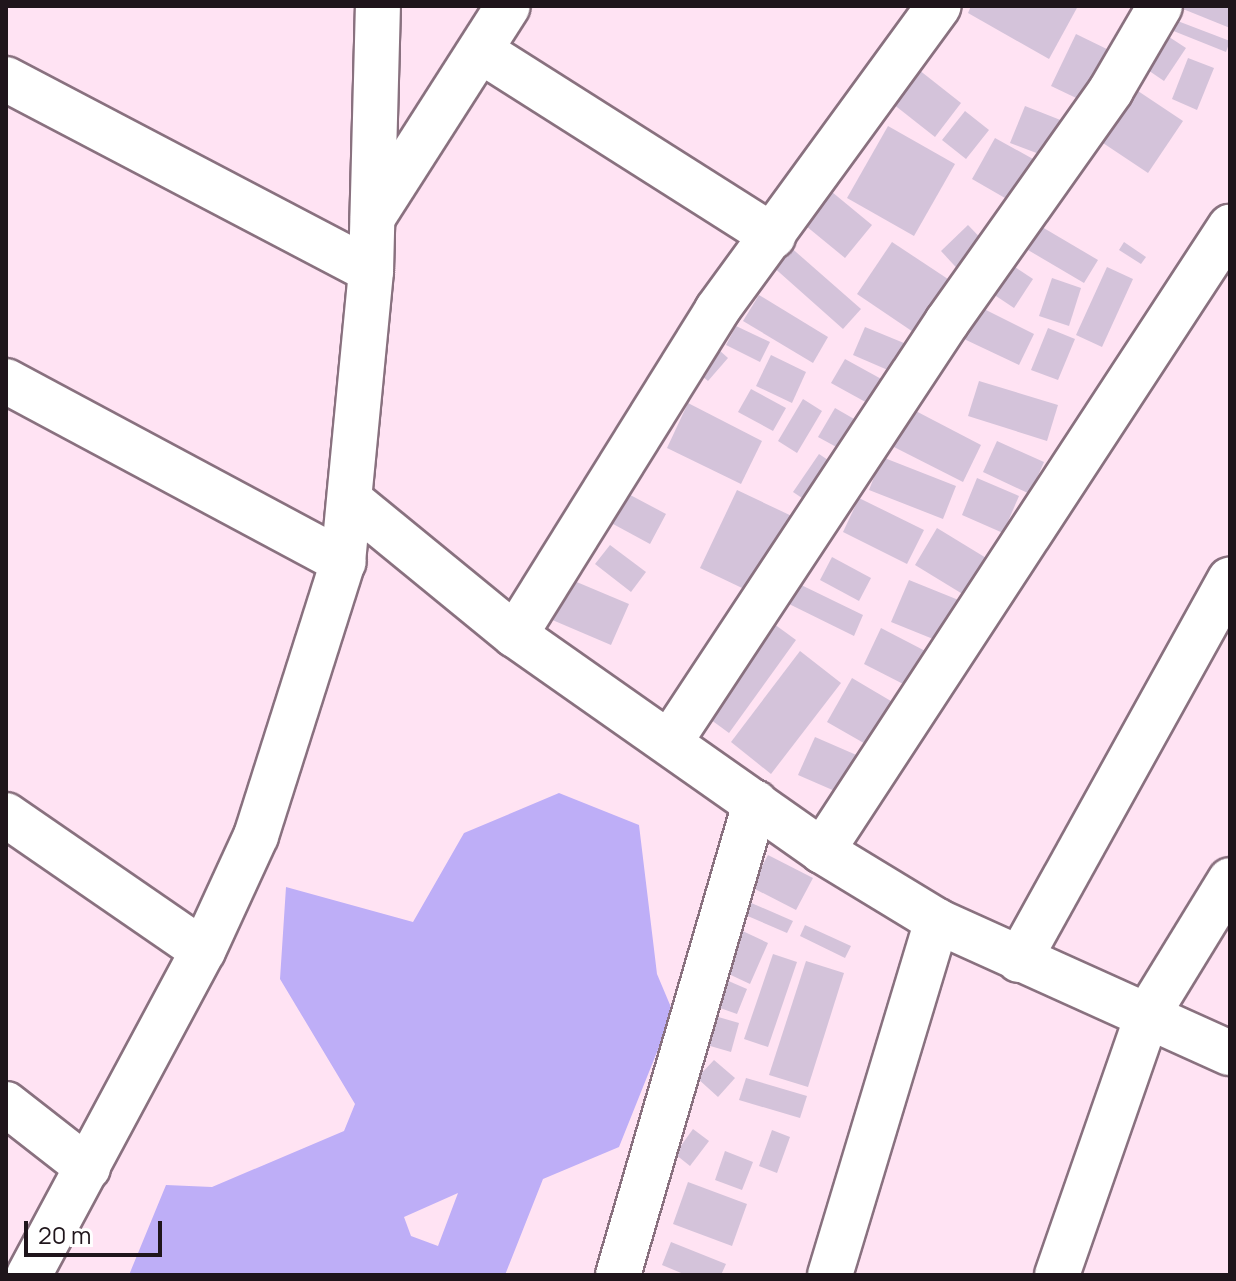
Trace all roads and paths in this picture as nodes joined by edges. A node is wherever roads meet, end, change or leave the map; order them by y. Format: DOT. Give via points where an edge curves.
graph roads {
  1 [pos="378,6"];
  2 [pos="508,6"];
  3 [pos="939,6"];
  4 [pos="1160,6"];
  5 [pos="481,51"];
  6 [pos="6,79"];
  7 [pos="373,217"];
  8 [pos="1230,227"];
  9 [pos="773,236"];
  10 [pos="371,271"];
  11 [pos="6,381"];
  12 [pos="351,501"];
  13 [pos="343,562"];
  14 [pos="1230,580"];
  15 [pos="515,635"];
  16 [pos="671,740"];
  17 [pos="755,802"];
  18 [pos="6,815"];
  19 [pos="822,851"];
  20 [pos="1230,880"];
  21 [pos="937,921"];
  22 [pos="203,951"];
  23 [pos="1019,960"];
  24 [pos="1148,1014"];
  25 [pos="1230,1053"];
  26 [pos="6,1104"];
  27 [pos="88,1168"];
  28 [pos="29,1275"];
  29 [pos="618,1275"];
  30 [pos="830,1275"];
  31 [pos="1057,1275"];
  1 -- 7 [label="street"];
  2 -- 5 [label="street"];
  3 -- 9 [label="street"];
  4 -- 16 [label="street" via="1111,90 947,322"];
  5 -- 7 [label="street"];
  5 -- 9 [label="street"];
  6 -- 10 [label="street"];
  7 -- 10 [label="street"];
  8 -- 19 [label="street"];
  9 -- 15 [label="street" via="717,310"];
  10 -- 12 [label="street"];
  11 -- 13 [label="street"];
  12 -- 13 [label="street"];
  12 -- 15 [label="street"];
  13 -- 22 [label="street" via="256,836"];
  14 -- 23 [label="street"];
  15 -- 16 [label="street"];
  16 -- 17 [label="street"];
  17 -- 19 [label="street"];
  17 -- 29 [label="street"];
  18 -- 22 [label="street"];
  19 -- 21 [label="street"];
  20 -- 24 [label="street"];
  21 -- 23 [label="street"];
  21 -- 30 [label="street"];
  22 -- 27 [label="street"];
  23 -- 24 [label="street"];
  24 -- 25 [label="street"];
  24 -- 31 [label="street"];
  26 -- 27 [label="street"];
  27 -- 28 [label="street"];
}
